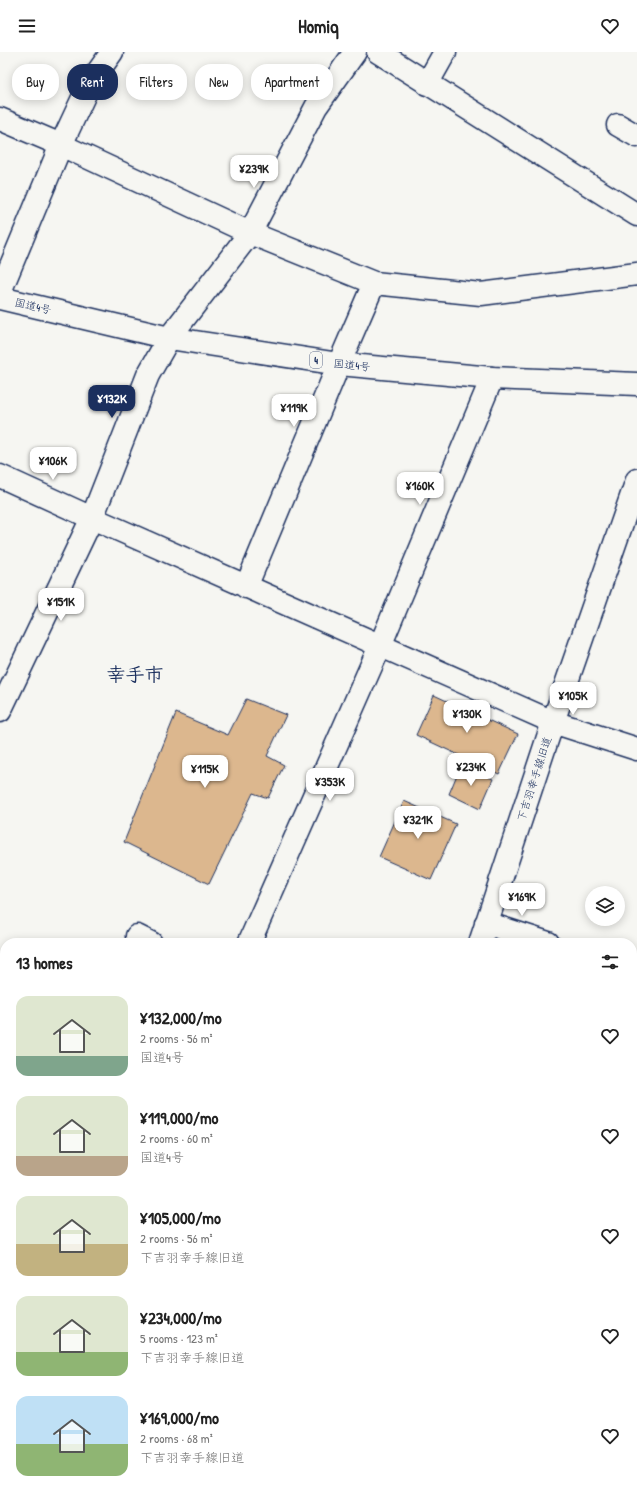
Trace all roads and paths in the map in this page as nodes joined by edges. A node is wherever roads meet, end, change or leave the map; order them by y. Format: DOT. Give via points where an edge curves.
graph roads {
  1 [pos="112,52"];
  2 [pos="355,52"];
  3 [pos="378,52"];
  4 [pos="445,52"];
  5 [pos="427,84"];
  6 [pos="0,119"];
  7 [pos="618,125"];
  8 [pos="637,136"];
  9 [pos="61,145"];
  10 [pos="637,215"];
  11 [pos="250,233"];
  12 [pos="637,274"];
  13 [pos="374,283"];
  14 [pos="0,292"];
  15 [pos="0,298"];
  16 [pos="169,338"];
  17 [pos="339,364"];
  18 [pos="492,378"];
  19 [pos="637,384"];
  20 [pos="0,476"];
  21 [pos="637,480"];
  22 [pos="92,518"];
  23 [pos="246,587"];
  24 [pos="380,646"];
  25 [pos="0,711"];
  26 [pos="553,722"];
  27 [pos="637,749"];
  28 [pos="483,933"];
  29 [pos="250,938"];
  30 [pos="516,938"];
  1 -- 9 [label="main road" via="90,83"];
  2 -- 11 [label="main road" via="316,107"];
  3 -- 5 [label="main road"];
  4 -- 5 [label="main road"];
  5 -- 10 [label="main road"];
  6 -- 9 [label="main road"];
  7 -- 8 [label="main road"];
  9 -- 11 [label="main road"];
  9 -- 14 [label="main road"];
  11 -- 13 [label="main road"];
  11 -- 16 [label="main road"];
  12 -- 13 [label="main road" via="481,294"];
  13 -- 17 [label="main road"];
  15 -- 16 [label="main road, 国道4号 / 4"];
  16 -- 17 [label="main road, 国道4号 / 4"];
  16 -- 22 [label="main road" via="148,375"];
  17 -- 18 [label="main road, 国道4号 / 4"];
  17 -- 23 [label="main road"];
  18 -- 19 [label="main road, 国道4号 / 4"];
  18 -- 24 [label="main road"];
  20 -- 22 [label="main road"];
  21 -- 26 [label="main road, 下吉羽幸手線旧道"];
  22 -- 23 [label="main road"];
  22 -- 25 [label="main road"];
  23 -- 24 [label="main road"];
  24 -- 26 [label="main road"];
  24 -- 29 [label="main road"];
  26 -- 27 [label="main road"];
  26 -- 28 [label="main road, 下吉羽幸手線旧道"];
  28 -- 30 [label="main road"];
}
